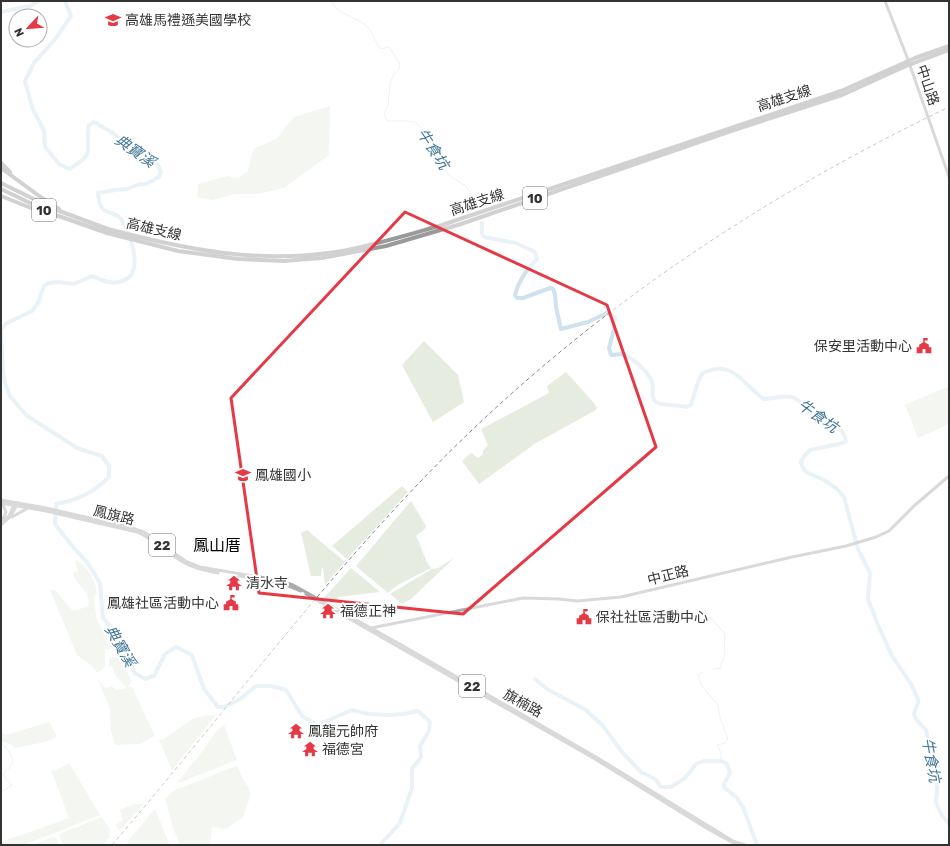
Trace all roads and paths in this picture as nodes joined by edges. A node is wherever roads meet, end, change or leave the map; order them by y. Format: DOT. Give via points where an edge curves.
graph roads {
  1 [pos="885,1"];
  2 [pos="949,46"];
  3 [pos="949,50"];
  4 [pos="1,163"];
  5 [pos="1,168"];
  6 [pos="949,177"];
  7 [pos="19,181"];
  8 [pos="1,183"];
  9 [pos="1,189"];
  10 [pos="1,196"];
  11 [pos="68,214"];
  12 [pos="88,227"];
  13 [pos="108,231"];
  14 [pos="949,476"];
  15 [pos="1,500"];
  16 [pos="1,503"];
  17 [pos="16,505"];
  18 [pos="28,508"];
  19 [pos="46,509"];
  20 [pos="60,513"];
  21 [pos="7,520"];
  22 [pos="1,522"];
  23 [pos="1,525"];
  24 [pos="289,583"];
  25 [pos="294,588"];
  26 [pos="370,629"];
  27 [pos="737,845"];
  28 [pos="745,845"];
  1 -- 6 [label="main road, 中山路"];
  2 -- 13 [label="highway, 高雄支線 / 10, bridge" via="841,91 442,225 383,242 336,252 284,256 236,255 177,247"];
  3 -- 13 [label="highway, 高雄支線 / 10, bridge" via="842,95 461,224 386,246 322,258 284,261 238,259 178,251"];
  4 -- 7 [label="highway"];
  5 -- 7 [label="highway"];
  7 -- 11 [label="highway"];
  8 -- 11 [label="highway, 高雄支線 / 10"];
  9 -- 12 [label="highway, 高雄支線 / 10" via="53,214"];
  10 -- 12 [label="highway" via="45,214"];
  11 -- 13 [label="highway, 高雄支線 / 10"];
  12 -- 13 [label="highway, 高雄支線 / 10"];
  14 -- 26 [label="main road, 中正路" via="893,528 854,544 621,597 577,600 522,598"];
  15 -- 17 [label="main road, 22"];
  16 -- 17 [label="main road, 22"];
  16 -- 22 [label="main road" via="6,511"];
  17 -- 18 [label="main road, 22"];
  17 -- 19 [label="main road, 22"];
  17 -- 21 [label="main road" via="13,514"];
  17 -- 22 [label="main road" via="9,516"];
  18 -- 19 [label="main road, 22"];
  18 -- 21 [label="main road"];
  19 -- 20 [label="main road, 22"];
  20 -- 24 [label="main road, 鳳旗路 / 22" via="144,532 200,568"];
  20 -- 25 [label="main road, 鳳旗路 / 22" via="137,532 198,570 263,580"];
  21 -- 23 [label="main road"];
  24 -- 26 [label="main road, 旗楠路 / 22"];
  25 -- 26 [label="main road, 旗楠路 / 22"];
  26 -- 27 [label="main road, 旗楠路 / 22" via="595,759"];
  26 -- 28 [label="main road, 旗楠路 / 22" via="596,757 733,841"];
}
